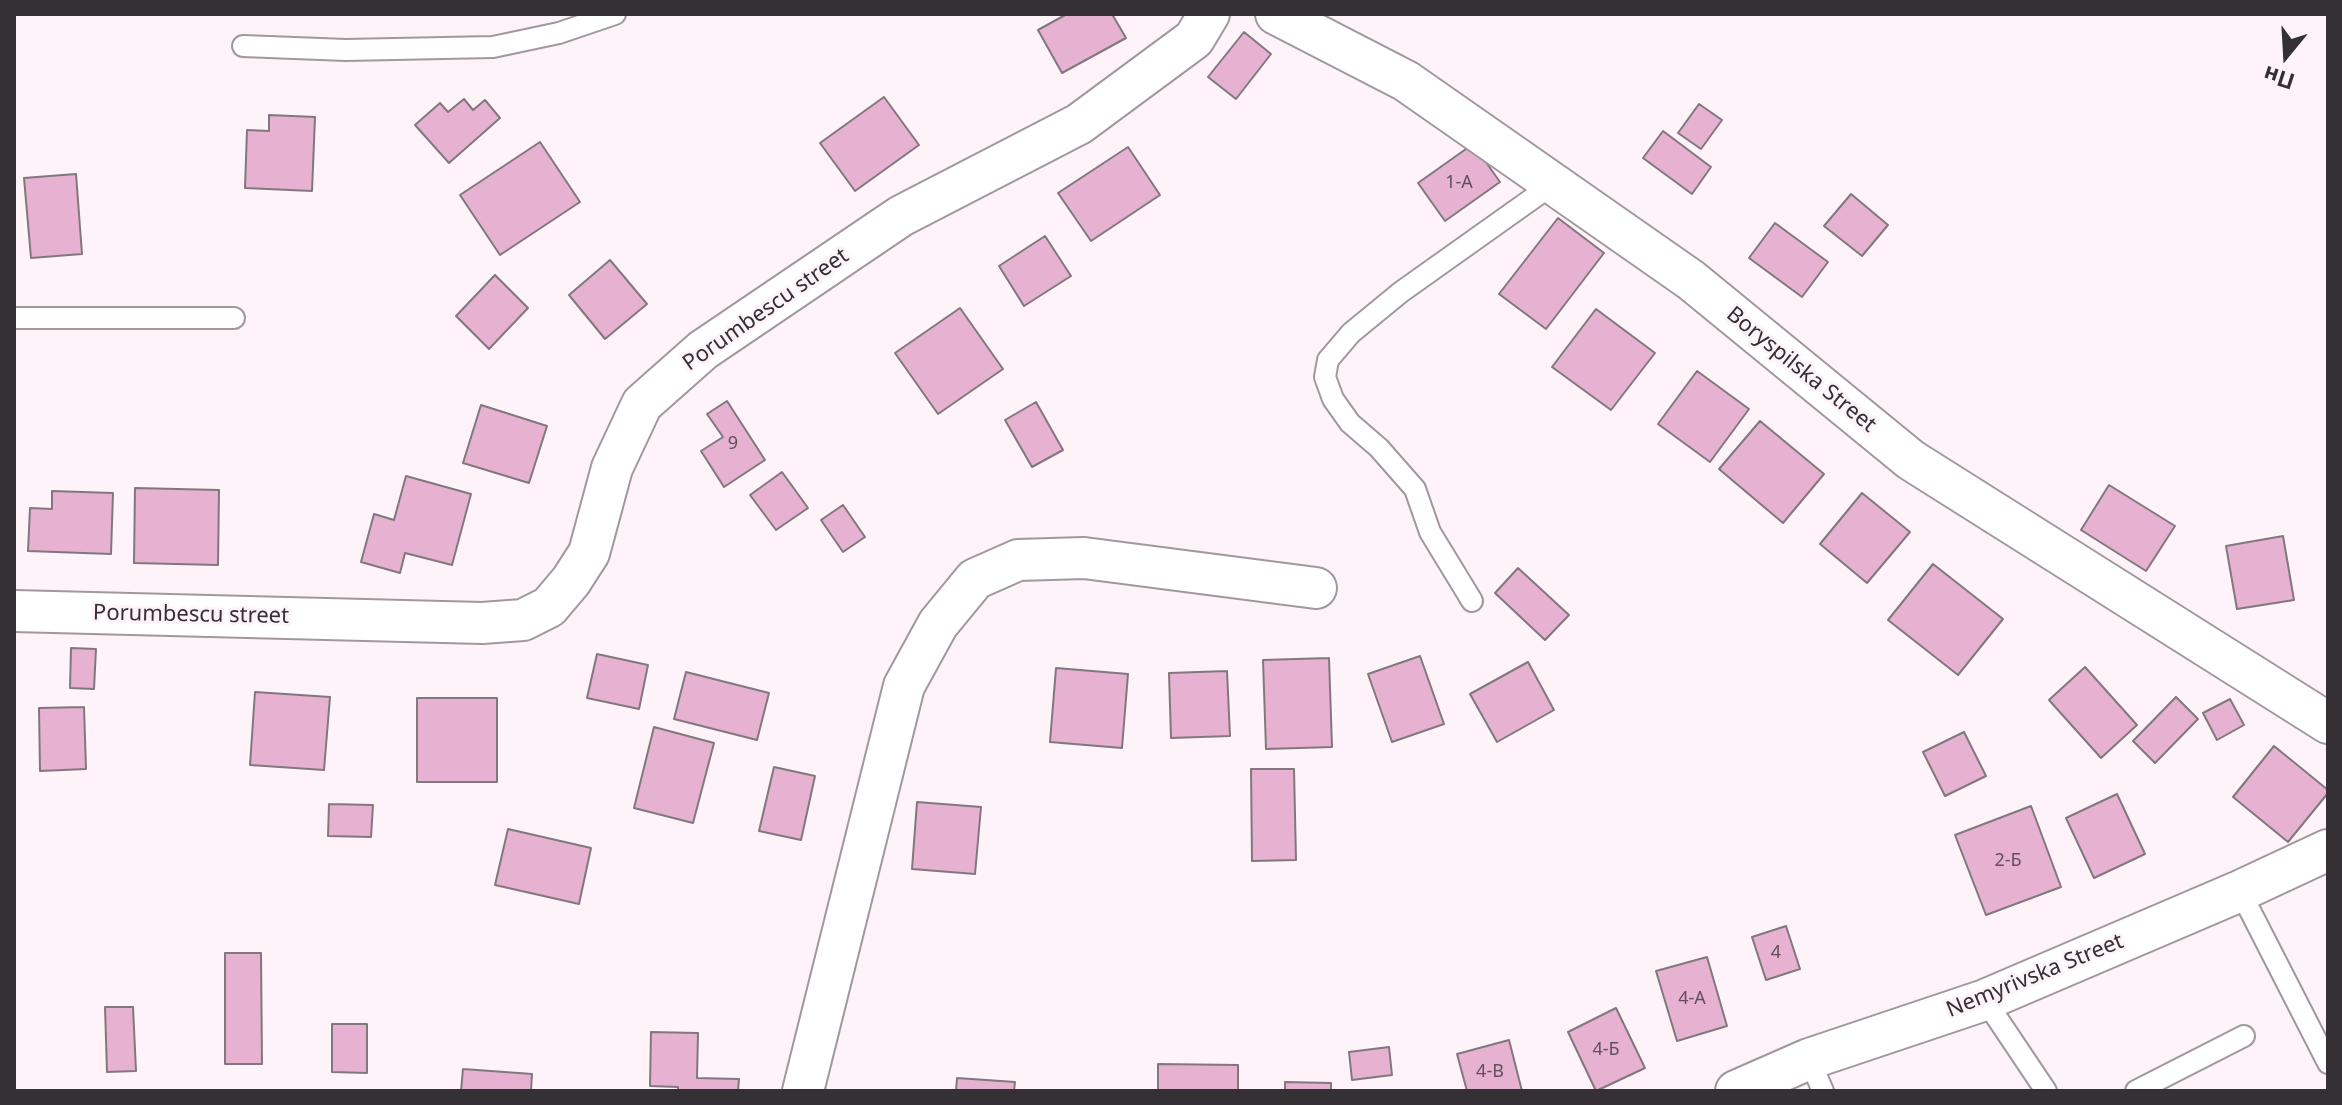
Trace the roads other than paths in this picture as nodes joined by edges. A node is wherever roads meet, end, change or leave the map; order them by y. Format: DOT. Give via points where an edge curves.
graph roads {
  1 [pos="615,14"];
  2 [pos="1209,14"];
  3 [pos="1276,14"];
  4 [pos="243,46"];
  5 [pos="1553,184"];
  6 [pos="14,318"];
  7 [pos="234,318"];
  8 [pos="1316,588"];
  9 [pos="1472,601"];
  10 [pos="14,611"];
  11 [pos="2328,723"];
  12 [pos="2328,850"];
  13 [pos="2240,891"];
  14 [pos="1985,1000"];
  15 [pos="2244,1036"];
  16 [pos="2328,1063"];
  17 [pos="1816,1075"];
  18 [pos="803,1091"];
  19 [pos="1736,1091"];
  20 [pos="2046,1091"];
  21 [pos="2136,1091"];
  1 -- 4 [label="lane" via="493,47"];
  2 -- 10 [label="street, Porumbescu street" via="1194,39 1079,124 901,216 703,350 652,395 642,404 612,468 589,553 549,607 523,620"];
  3 -- 5 [label="street, Boryspilska Street" via="1406,81"];
  5 -- 9 [label="lane" via="1401,292 1351,333 1328,360 1325,377 1333,399 1415,489 1430,532"];
  5 -- 11 [label="street, Boryspilska Street" via="1691,280 1911,460"];
  6 -- 7 [label="lane"];
  8 -- 18 [label="street" via="1084,558 1018,560 975,579 938,624 904,686"];
  12 -- 13 [label="street, Nemyrivska Street"];
  13 -- 14 [label="street, Nemyrivska Street"];
  13 -- 16 [label="lane"];
  14 -- 17 [label="street, Nemyrivska Street"];
  14 -- 20 [label="lane"];
  15 -- 21 [label="lane"];
  17 -- 19 [label="street, Nemyrivska Street"];
}
